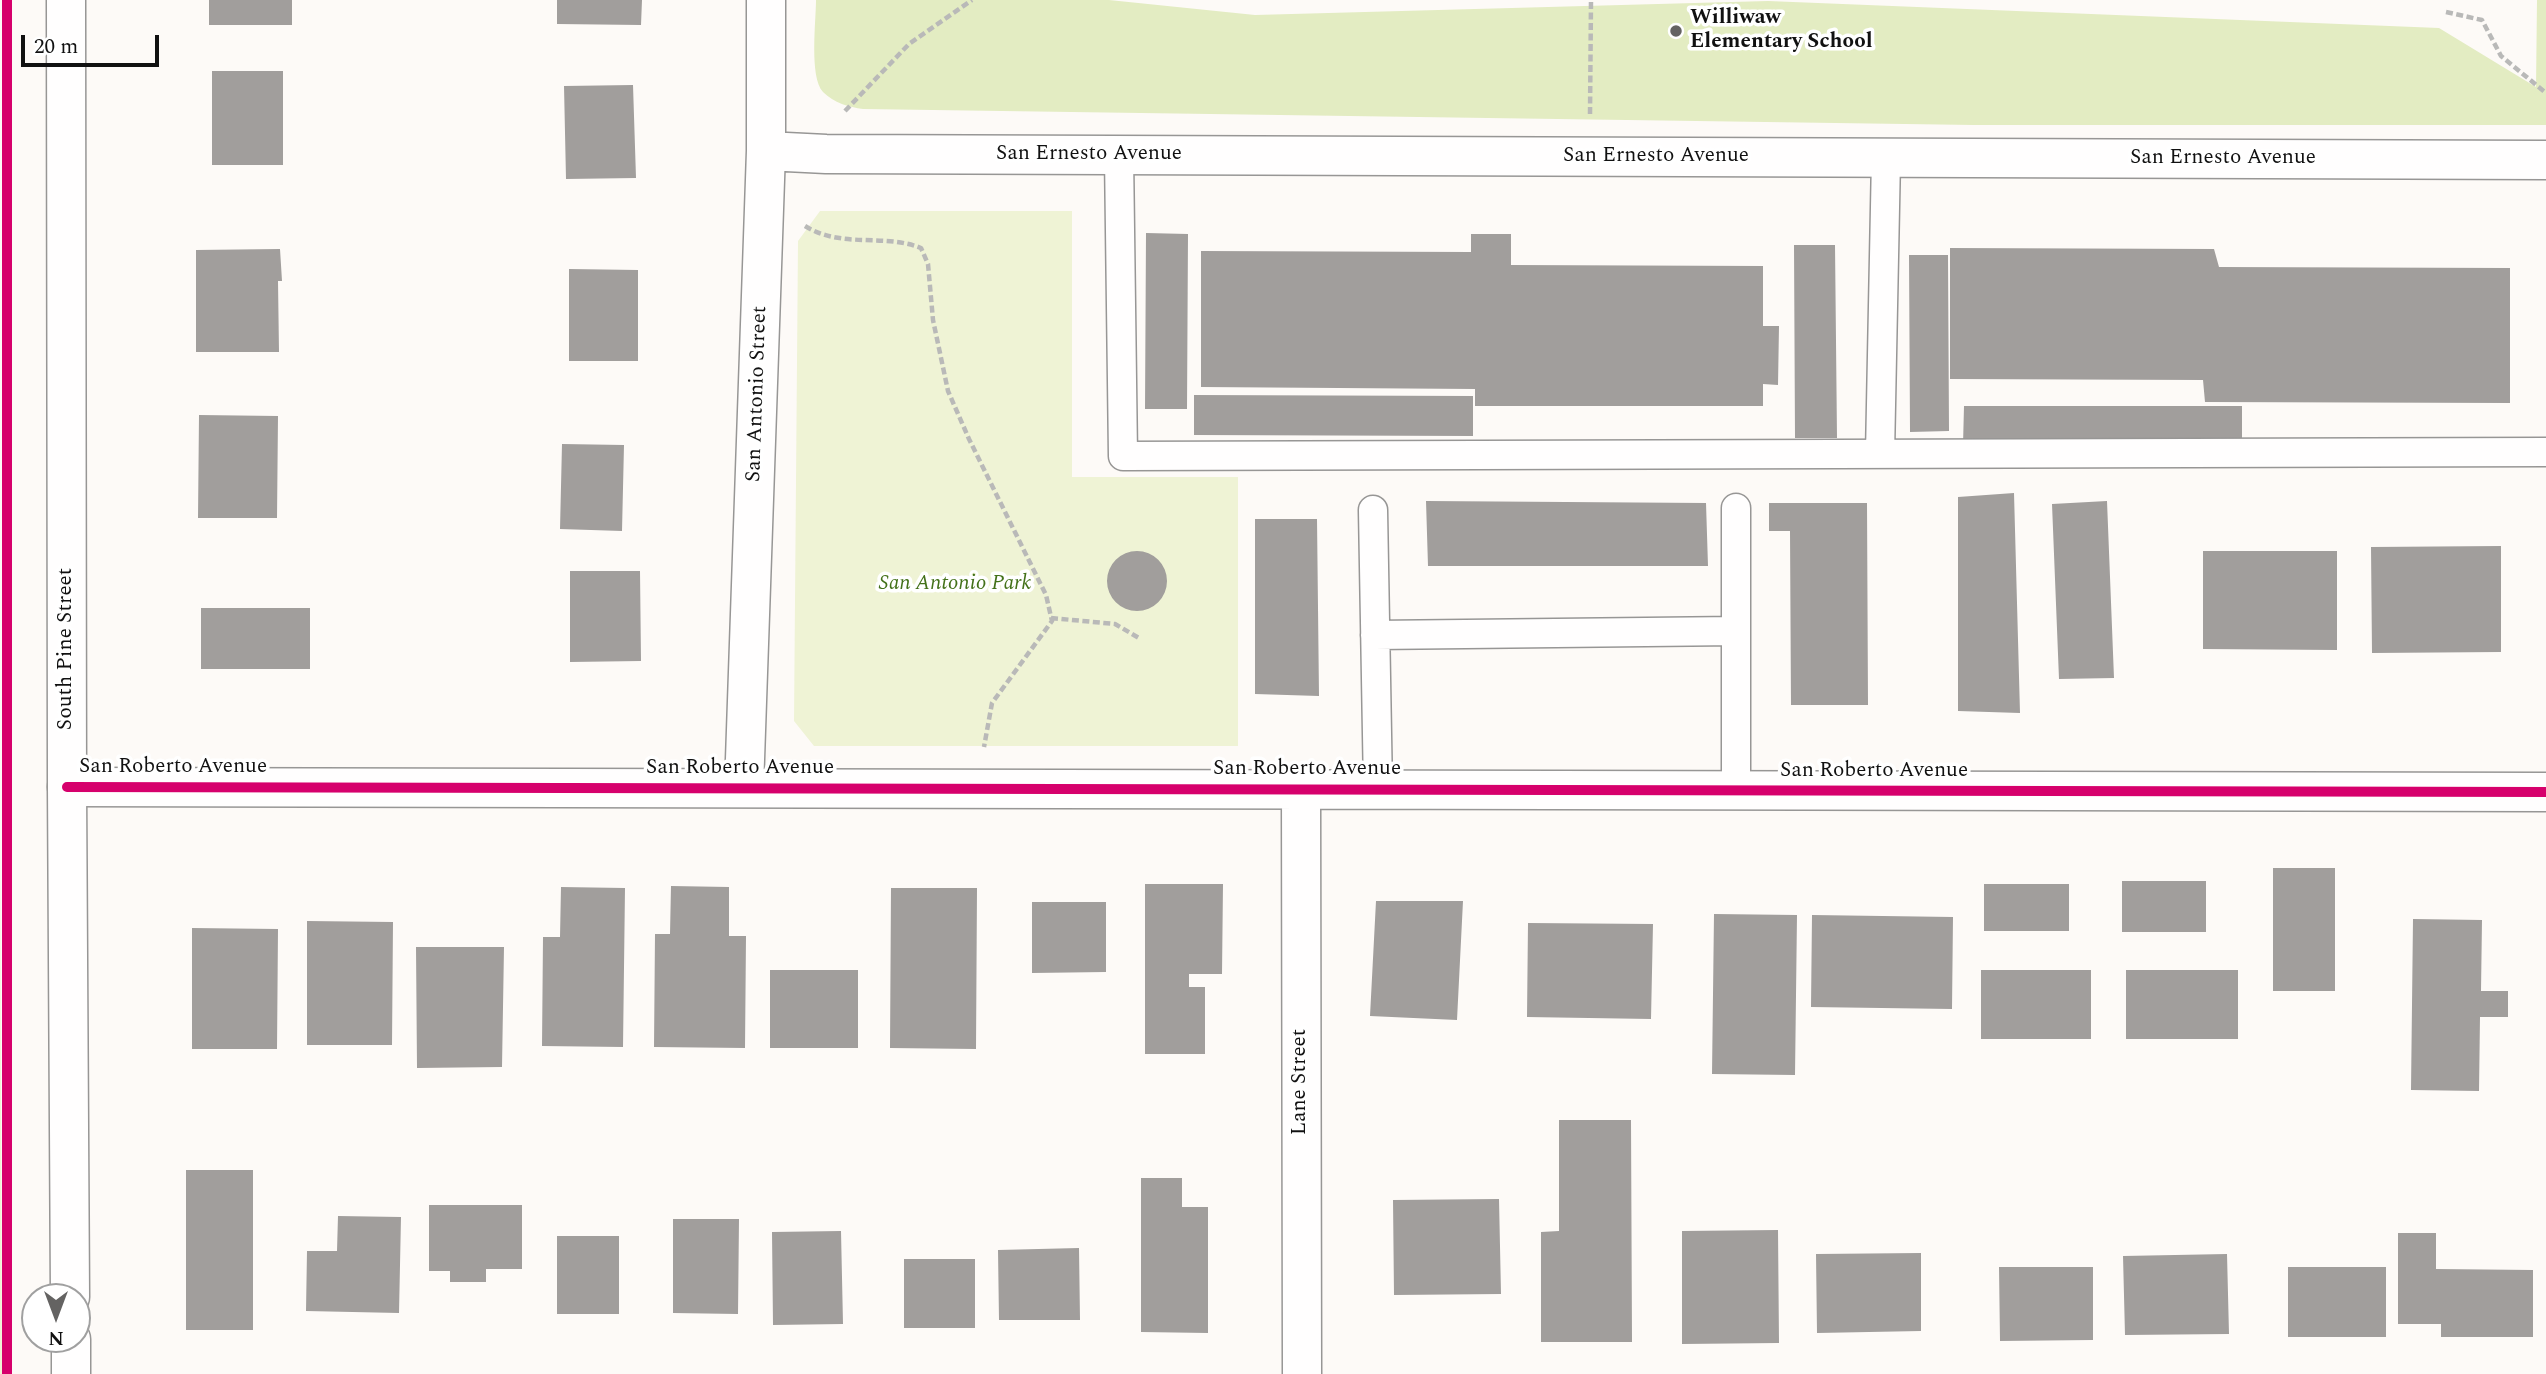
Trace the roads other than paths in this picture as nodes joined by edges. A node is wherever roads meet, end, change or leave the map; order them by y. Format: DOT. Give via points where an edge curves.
graph roads {
  1 [pos="66,0"];
  2 [pos="766,0"];
  3 [pos="766,151"];
  4 [pos="1119,155"];
  5 [pos="1886,158"];
  6 [pos="2546,160"];
  7 [pos="2546,453"];
  8 [pos="1880,454"];
  9 [pos="1736,508"];
  10 [pos="1373,510"];
  11 [pos="1736,631"];
  12 [pos="1375,635"];
  13 [pos="67,787"];
  14 [pos="744,788"];
  15 [pos="1301,789"];
  16 [pos="1378,790"];
  17 [pos="1736,791"];
  18 [pos="2546,792"];
  19 [pos="71,1283"];
  20 [pos="71,1353"];
  21 [pos="71,1374"];
  22 [pos="1302,1374"];
  1 -- 13 [label="street, South Pine Street"];
  2 -- 3 [label="street, San Antonio Street"];
  3 -- 4 [label="street, San Ernesto Avenue"];
  3 -- 14 [label="street, San Antonio Street"];
  4 -- 5 [label="street, San Ernesto Avenue"];
  4 -- 8 [label="lane" via="1123,456"];
  5 -- 6 [label="street, San Ernesto Avenue"];
  5 -- 8 [label="lane"];
  7 -- 8 [label="lane"];
  9 -- 11 [label="lane"];
  10 -- 12 [label="lane"];
  11 -- 12 [label="lane"];
  11 -- 17 [label="lane"];
  12 -- 16 [label="lane"];
  13 -- 14 [label="street, San Roberto Avenue"];
  13 -- 19 [label="street, South Pine Street"];
  14 -- 15 [label="street, San Roberto Avenue"];
  15 -- 16 [label="street, San Roberto Avenue"];
  15 -- 22 [label="street, Lane Street"];
  16 -- 17 [label="street, San Roberto Avenue"];
  17 -- 18 [label="street, San Roberto Avenue"];
  20 -- 21 [label="street"];
}
